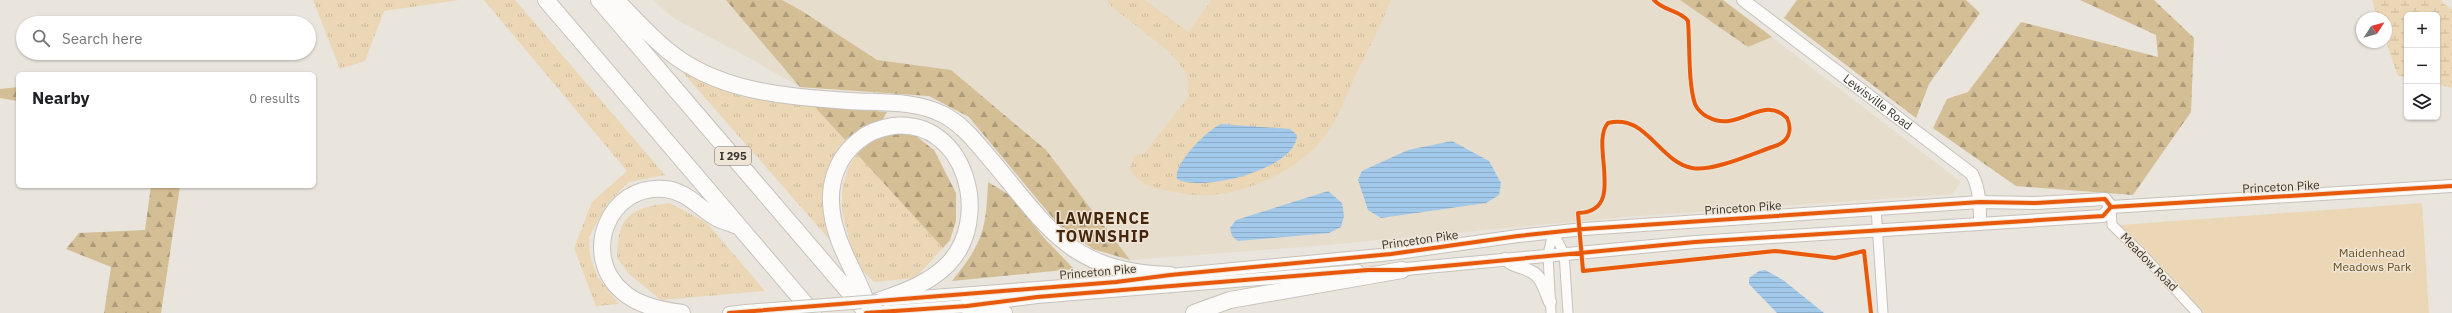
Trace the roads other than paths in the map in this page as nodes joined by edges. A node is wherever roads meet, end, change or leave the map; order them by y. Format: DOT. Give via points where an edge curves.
graph roads {
  1 [pos="546,0"];
  2 [pos="599,0"];
  3 [pos="616,0"];
  4 [pos="1743,0"];
  5 [pos="2452,186"];
  6 [pos="1980,202"];
  7 [pos="2111,207"];
  8 [pos="1876,208"];
  9 [pos="1980,224"];
  10 [pos="741,227"];
  11 [pos="1877,230"];
  12 [pos="1553,232"];
  13 [pos="1564,253"];
  14 [pos="1548,255"];
  15 [pos="1505,259"];
  16 [pos="1402,270"];
  17 [pos="1170,275"];
  18 [pos="927,290"];
  19 [pos="967,306"];
  20 [pos="1550,308"];
  21 [pos="870,310"];
  22 [pos="682,313"];
  23 [pos="729,313"];
  24 [pos="814,313"];
  25 [pos="1004,313"];
  26 [pos="1194,313"];
  27 [pos="1568,313"];
  28 [pos="1883,313"];
  29 [pos="2197,313"];
  1 -- 10 [label="highway"];
  2 -- 21 [label="highway, I 295"];
  3 -- 17 [label="highway" via="668,51 722,81 768,94 913,105 943,115 968,133 1050,230 1076,251 1091,260 1124,271"];
  4 -- 6 [label="main road, Lewisville Road" via="1966,168 1976,182"];
  5 -- 7 [label="main road, Princeton Pike"];
  6 -- 7 [label="main road, Princeton Pike" via="2036,203 2104,199"];
  6 -- 8 [label="main road, Princeton Pike"];
  6 -- 9 [label="main road, Lewisville Road"];
  7 -- 9 [label="main road, Princeton Pike" via="2104,216"];
  7 -- 29 [label="street, Meadow Road" via="2112,226"];
  8 -- 11 [label="street"];
  8 -- 12 [label="main road, Princeton Pike"];
  9 -- 11 [label="main road, Princeton Pike"];
  10 -- 22 [label="highway" via="714,216 686,196 665,189 637,193 622,201 614,210 607,221 601,242 603,263 614,283 633,300 644,305"];
  10 -- 24 [label="highway"];
  11 -- 13 [label="main road, Princeton Pike"];
  11 -- 28 [label="street"];
  12 -- 13 [label="street"];
  12 -- 14 [label="street"];
  12 -- 17 [label="main road, Princeton Pike" via="1391,254"];
  13 -- 14 [label="main road, Princeton Pike"];
  13 -- 27 [label="street"];
  14 -- 15 [label="main road, Princeton Pike"];
  14 -- 20 [label="street"];
  15 -- 16 [label="main road, Princeton Pike"];
  15 -- 20 [label="main road" via="1517,268 1532,271 1538,277"];
  16 -- 19 [label="main road, Princeton Pike" via="1368,270 1037,297"];
  16 -- 26 [label="highway" via="1230,300"];
  17 -- 18 [label="main road, Princeton Pike" via="1116,282"];
  18 -- 21 [label="highway"];
  18 -- 21 [label="highway" via="964,241 970,218 964,172 953,152 935,135 912,126 885,127 872,132 852,146 838,166 832,189 832,211 837,234 864,291"];
  19 -- 21 [label="main road, Princeton Pike, bridge"];
  19 -- 25 [label="highway"];
  21 -- 23 [label="main road, Princeton Pike, bridge"];
}
